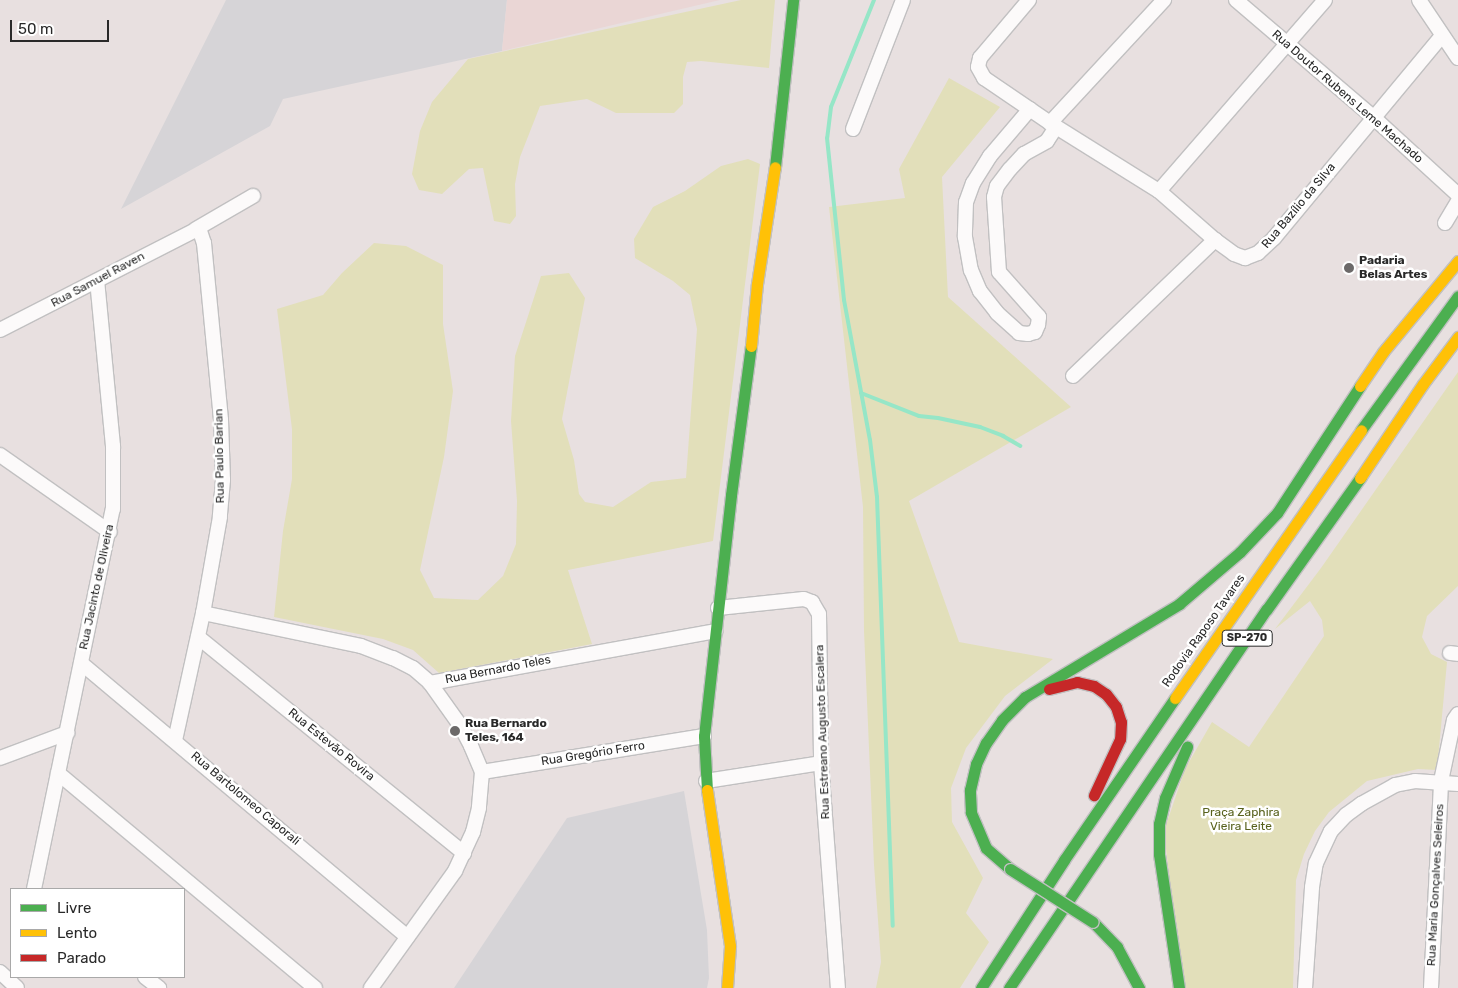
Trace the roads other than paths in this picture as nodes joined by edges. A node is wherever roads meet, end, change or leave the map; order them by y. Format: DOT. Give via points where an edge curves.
graph roads {
  1 [pos="792,0"];
  2 [pos="903,0"];
  3 [pos="1029,0"];
  4 [pos="1164,0"];
  5 [pos="1236,0"];
  6 [pos="1325,0"];
  7 [pos="1419,0"];
  8 [pos="1442,36"];
  9 [pos="1288,45"];
  10 [pos="1458,58"];
  11 [pos="1030,109"];
  12 [pos="1373,117"];
  13 [pos="1053,125"];
  14 [pos="853,129"];
  15 [pos="1160,191"];
  16 [pos="1458,195"];
  17 [pos="253,196"];
  18 [pos="1458,201"];
  19 [pos="1444,223"];
  20 [pos="198,228"];
  21 [pos="1215,240"];
  22 [pos="1458,261"];
  23 [pos="97,281"];
  24 [pos="1458,296"];
  25 [pos="0,330"];
  26 [pos="1458,337"];
  27 [pos="1073,376"];
  28 [pos="0,455"];
  29 [pos="1277,513"];
  30 [pos="110,532"];
  31 [pos="718,608"];
  32 [pos="1236,608"];
  33 [pos="203,613"];
  34 [pos="715,631"];
  35 [pos="198,637"];
  36 [pos="81,663"];
  37 [pos="1230,664"];
  38 [pos="430,683"];
  39 [pos="1025,697"];
  40 [pos="1458,714"];
  41 [pos="67,733"];
  42 [pos="704,736"];
  43 [pos="175,740"];
  44 [pos="0,758"];
  45 [pos="821,762"];
  46 [pos="482,772"];
  47 [pos="58,773"];
  48 [pos="706,781"];
  49 [pos="1442,781"];
  50 [pos="1458,784"];
  51 [pos="464,853"];
  52 [pos="1064,860"];
  53 [pos="37,887"];
  54 [pos="407,937"];
  55 [pos="1040,940"];
  56 [pos="1130,971"];
  57 [pos="0,972"];
  58 [pos="146,978"];
  59 [pos="14,984"];
  60 [pos="159,988"];
  61 [pos="315,988"];
  62 [pos="370,988"];
  63 [pos="727,988"];
  64 [pos="838,988"];
  65 [pos="981,988"];
  66 [pos="1009,988"];
  67 [pos="1023,988"];
  68 [pos="1134,988"];
  69 [pos="1139,988"];
  70 [pos="1180,988"];
  71 [pos="1305,988"];
  72 [pos="1432,988"];
  1 -- 31 [label="main road" via="777,152 757,284"];
  2 -- 14 [label="street"];
  3 -- 11 [label="street, Rua Bazílio da Silva" via="980,58 978,67 984,78"];
  4 -- 13 [label="street"];
  5 -- 9 [label="street, Rua Doutor Rubens Leme Machado"];
  6 -- 9 [label="street"];
  7 -- 8 [label="street"];
  8 -- 10 [label="street"];
  8 -- 12 [label="street, Rua Bazílio da Silva"];
  9 -- 12 [label="street, Rua Doutor Rubens Leme Machado"];
  9 -- 15 [label="street"];
  11 -- 13 [label="street, Rua Bazílio da Silva"];
  11 -- 13 [label="street" via="990,156 973,183 966,202 966,237 971,270 980,291 997,313 1019,333 1035,332 1039,316 999,272 994,197 998,186 1024,154 1047,141"];
  12 -- 16 [label="street, Rua Doutor Rubens Leme Machado"];
  12 -- 21 [label="street, Rua Bazílio da Silva" via="1274,238 1258,253 1245,258"];
  13 -- 15 [label="street, Rua Bazílio da Silva"];
  15 -- 21 [label="street, Rua Bazílio da Silva"];
  17 -- 20 [label="street, Rua Samuel Raven"];
  18 -- 19 [label="street"];
  20 -- 23 [label="street, Rua Samuel Raven"];
  20 -- 33 [label="street, Rua Paulo Barian" via="204,243 223,480 220,517"];
  21 -- 27 [label="street"];
  22 -- 29 [label="main road" via="1383,352"];
  23 -- 25 [label="street, Rua Samuel Raven"];
  23 -- 30 [label="street, Rua Jacinto de Oliveira" via="113,446"];
  24 -- 32 [label="main road, Rodovia Raposo Tavares / SP-270"];
  26 -- 37 [label="main road, SP-270" via="1422,384 1327,527"];
  28 -- 30 [label="street"];
  29 -- 32 [label="main road"];
  29 -- 39 [label="main road" via="1240,552 1178,604"];
  30 -- 36 [label="street, Rua Jacinto de Oliveira"];
  31 -- 34 [label="main road"];
  31 -- 45 [label="street, Rua Estreano Augusto Escalera" via="804,598 816,607 819,614"];
  32 -- 52 [label="main road, Rodovia Raposo Tavares / SP-270"];
  33 -- 35 [label="street, Rua Paulo Barian"];
  33 -- 38 [label="street, Rua Bernardo Teles" via="361,646 413,668"];
  34 -- 38 [label="street, Rua Bernardo Teles"];
  34 -- 42 [label="main road"];
  35 -- 43 [label="street, Rua Paulo Barian"];
  35 -- 51 [label="street, Rua Estevão Rovira"];
  36 -- 41 [label="street, Rua Jacinto de Oliveira"];
  36 -- 43 [label="street, Rua Bartolomeo Caporali"];
  37 -- 55 [label="main road, SP-270"];
  37 -- 70 [label="main road" via="1180,761 1164,798 1159,824 1158,854"];
  38 -- 46 [label="street" via="460,726"];
  39 -- 52 [label="main road" via="1077,682 1094,686 1116,707 1121,722 1120,739"];
  39 -- 56 [label="main road, bridge" via="1002,720 976,764 970,790 971,812 977,830 986,848 1010,869 1093,922 1117,947"];
  40 -- 49 [label="street, Rua Maria Gonçalves Seleiros"];
  41 -- 44 [label="street"];
  41 -- 47 [label="street, Rua Jacinto de Oliveira"];
  42 -- 46 [label="street, Rua Gregório Ferro"];
  42 -- 48 [label="main road"];
  43 -- 54 [label="street, Rua Bartolomeo Caporali"];
  45 -- 48 [label="street"];
  45 -- 64 [label="street, Rua Estreano Augusto Escalera"];
  46 -- 51 [label="street" via="479,808"];
  47 -- 53 [label="street, Rua Jacinto de Oliveira"];
  47 -- 61 [label="street"];
  48 -- 63 [label="main road" via="730,946"];
  49 -- 50 [label="street"];
  49 -- 71 [label="street" via="1396,785 1361,804 1331,831 1316,863 1312,887"];
  49 -- 72 [label="street, Rua Maria Gonçalves Seleiros"];
  51 -- 54 [label="street" via="455,871"];
  52 -- 65 [label="main road, Rodovia Raposo Tavares / SP-270"];
  54 -- 62 [label="street"];
  55 -- 66 [label="main road, SP-270"];
  55 -- 67 [label="main road"];
  56 -- 68 [label="main road"];
  56 -- 69 [label="main road"];
  57 -- 59 [label="street"];
  58 -- 60 [label="street"];
}
